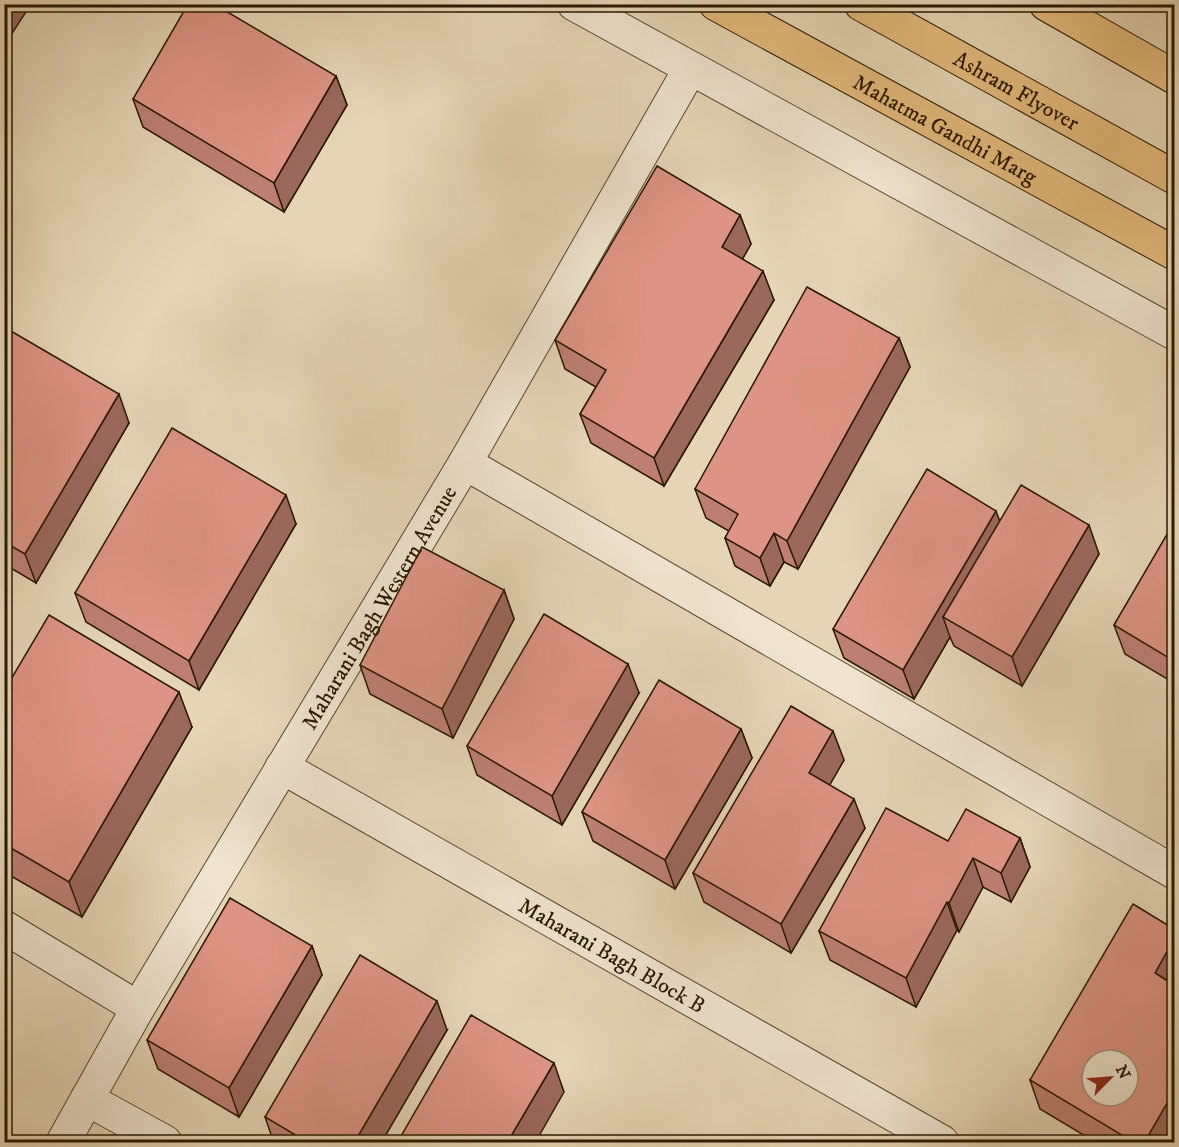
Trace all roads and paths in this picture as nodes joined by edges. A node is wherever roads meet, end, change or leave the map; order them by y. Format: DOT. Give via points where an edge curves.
graph roads {
  1 [pos="574,4"];
  2 [pos="716,4"];
  3 [pos="861,4"];
  4 [pos="1046,4"];
  5 [pos="690,69"];
  6 [pos="1174,76"];
  7 [pos="1174,177"];
  8 [pos="1174,253"];
  9 [pos="1174,333"];
  10 [pos="465,463"];
  11 [pos="282,766"];
  12 [pos="1174,872"];
  13 [pos="4,927"];
  14 [pos="138,1008"];
  15 [pos="87,1099"];
  16 [pos="63,1143"];
  17 [pos="165,1143"];
  18 [pos="942,1143"];
  1 -- 5 [label="street"];
  2 -- 8 [label="main road, Mahatma Gandhi Marg"];
  3 -- 7 [label="main road, Ashram Flyover"];
  4 -- 6 [label="main road"];
  5 -- 9 [label="street"];
  5 -- 10 [label="street, Maharani Bagh Western Avenue"];
  10 -- 11 [label="street, Maharani Bagh Western Avenue"];
  10 -- 12 [label="street"];
  11 -- 14 [label="street, Maharani Bagh Western Avenue"];
  11 -- 18 [label="street, Maharani Bagh Block B"];
  13 -- 14 [label="street"];
  14 -- 15 [label="street, Maharani Bagh Western Avenue"];
  15 -- 16 [label="street, Maharani Bagh Western Avenue"];
  15 -- 17 [label="street"];
}
